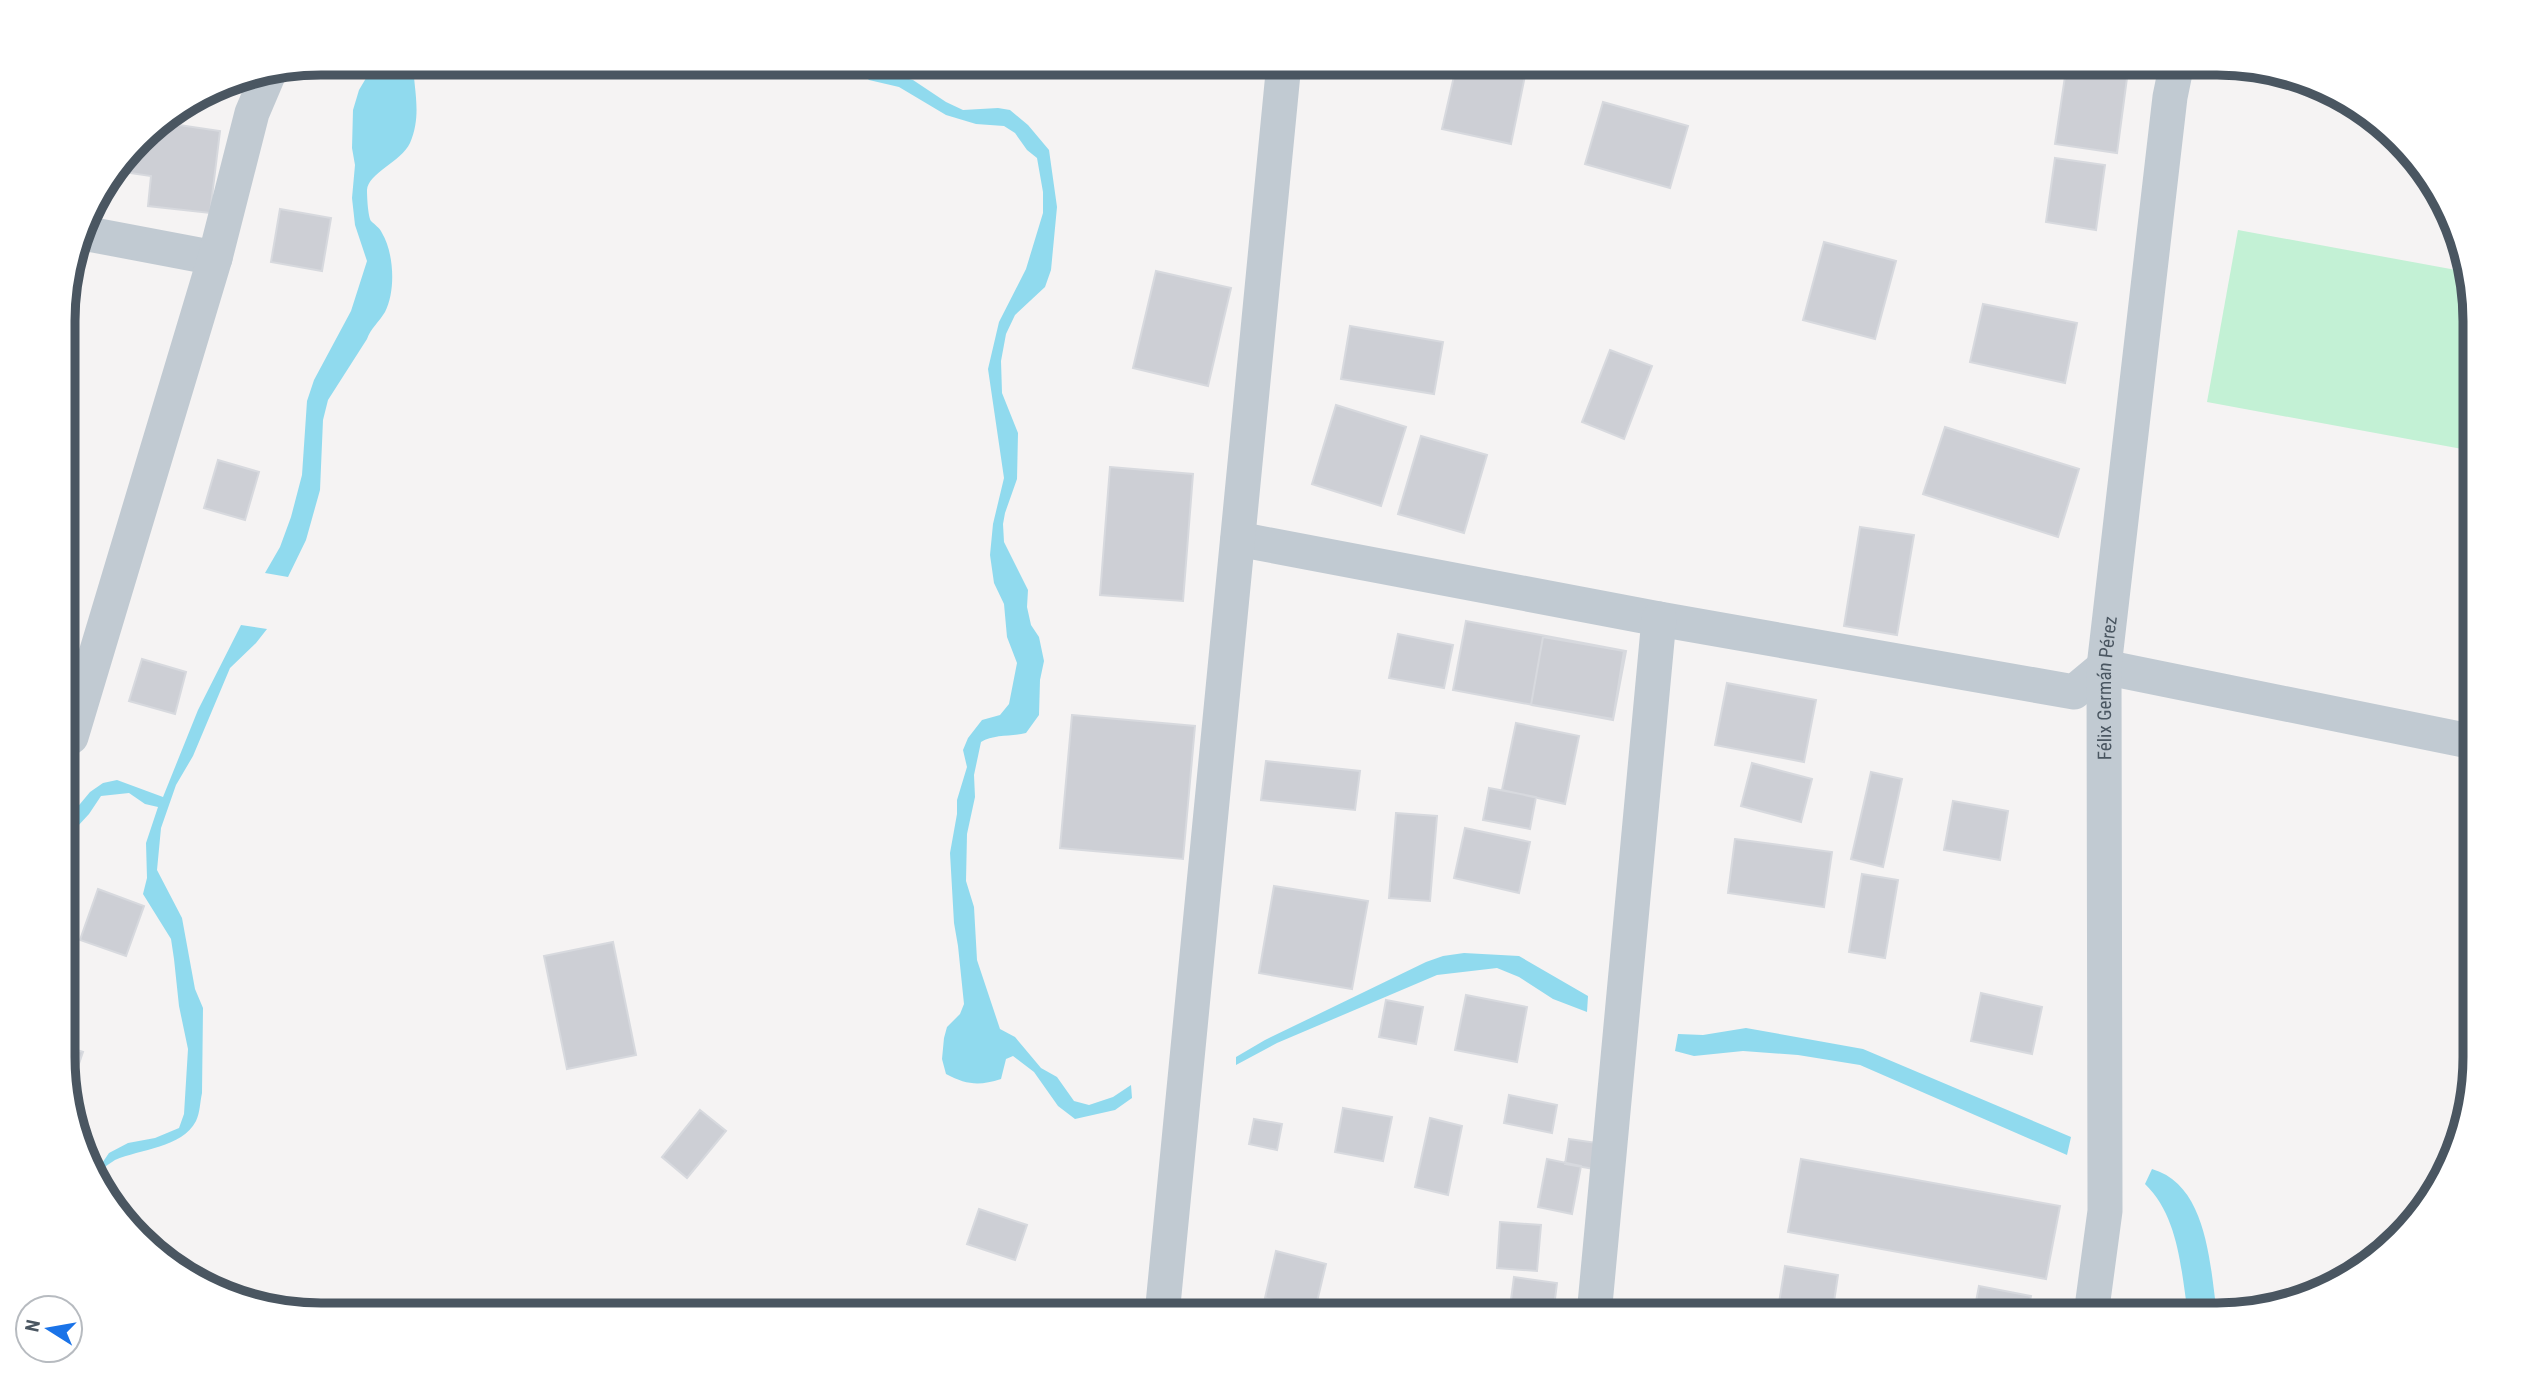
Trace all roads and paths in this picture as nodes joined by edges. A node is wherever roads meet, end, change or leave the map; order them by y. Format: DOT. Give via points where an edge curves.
graph roads {
  1 [pos="1283,75"];
  2 [pos="2175,75"];
  3 [pos="265,82"];
  4 [pos="91,235"];
  5 [pos="215,258"];
  6 [pos="1238,539"];
  7 [pos="1659,620"];
  8 [pos="2104,667"];
  9 [pos="75,722"];
  10 [pos="2463,740"];
  11 [pos="1595,1302"];
  12 [pos="2093,1302"];
  13 [pos="1163,1303"];
  1 -- 6 [label="street"];
  2 -- 8 [label="street, Félix Germán Pérez"];
  3 -- 5 [label="street" via="252,113"];
  4 -- 5 [label="street"];
  5 -- 9 [label="street"];
  6 -- 7 [label="street"];
  6 -- 13 [label="street"];
  7 -- 8 [label="street" via="2074,692"];
  7 -- 11 [label="street"];
  8 -- 10 [label="street"];
  8 -- 12 [label="street, Félix Germán Pérez" via="2105,1211"];
}
